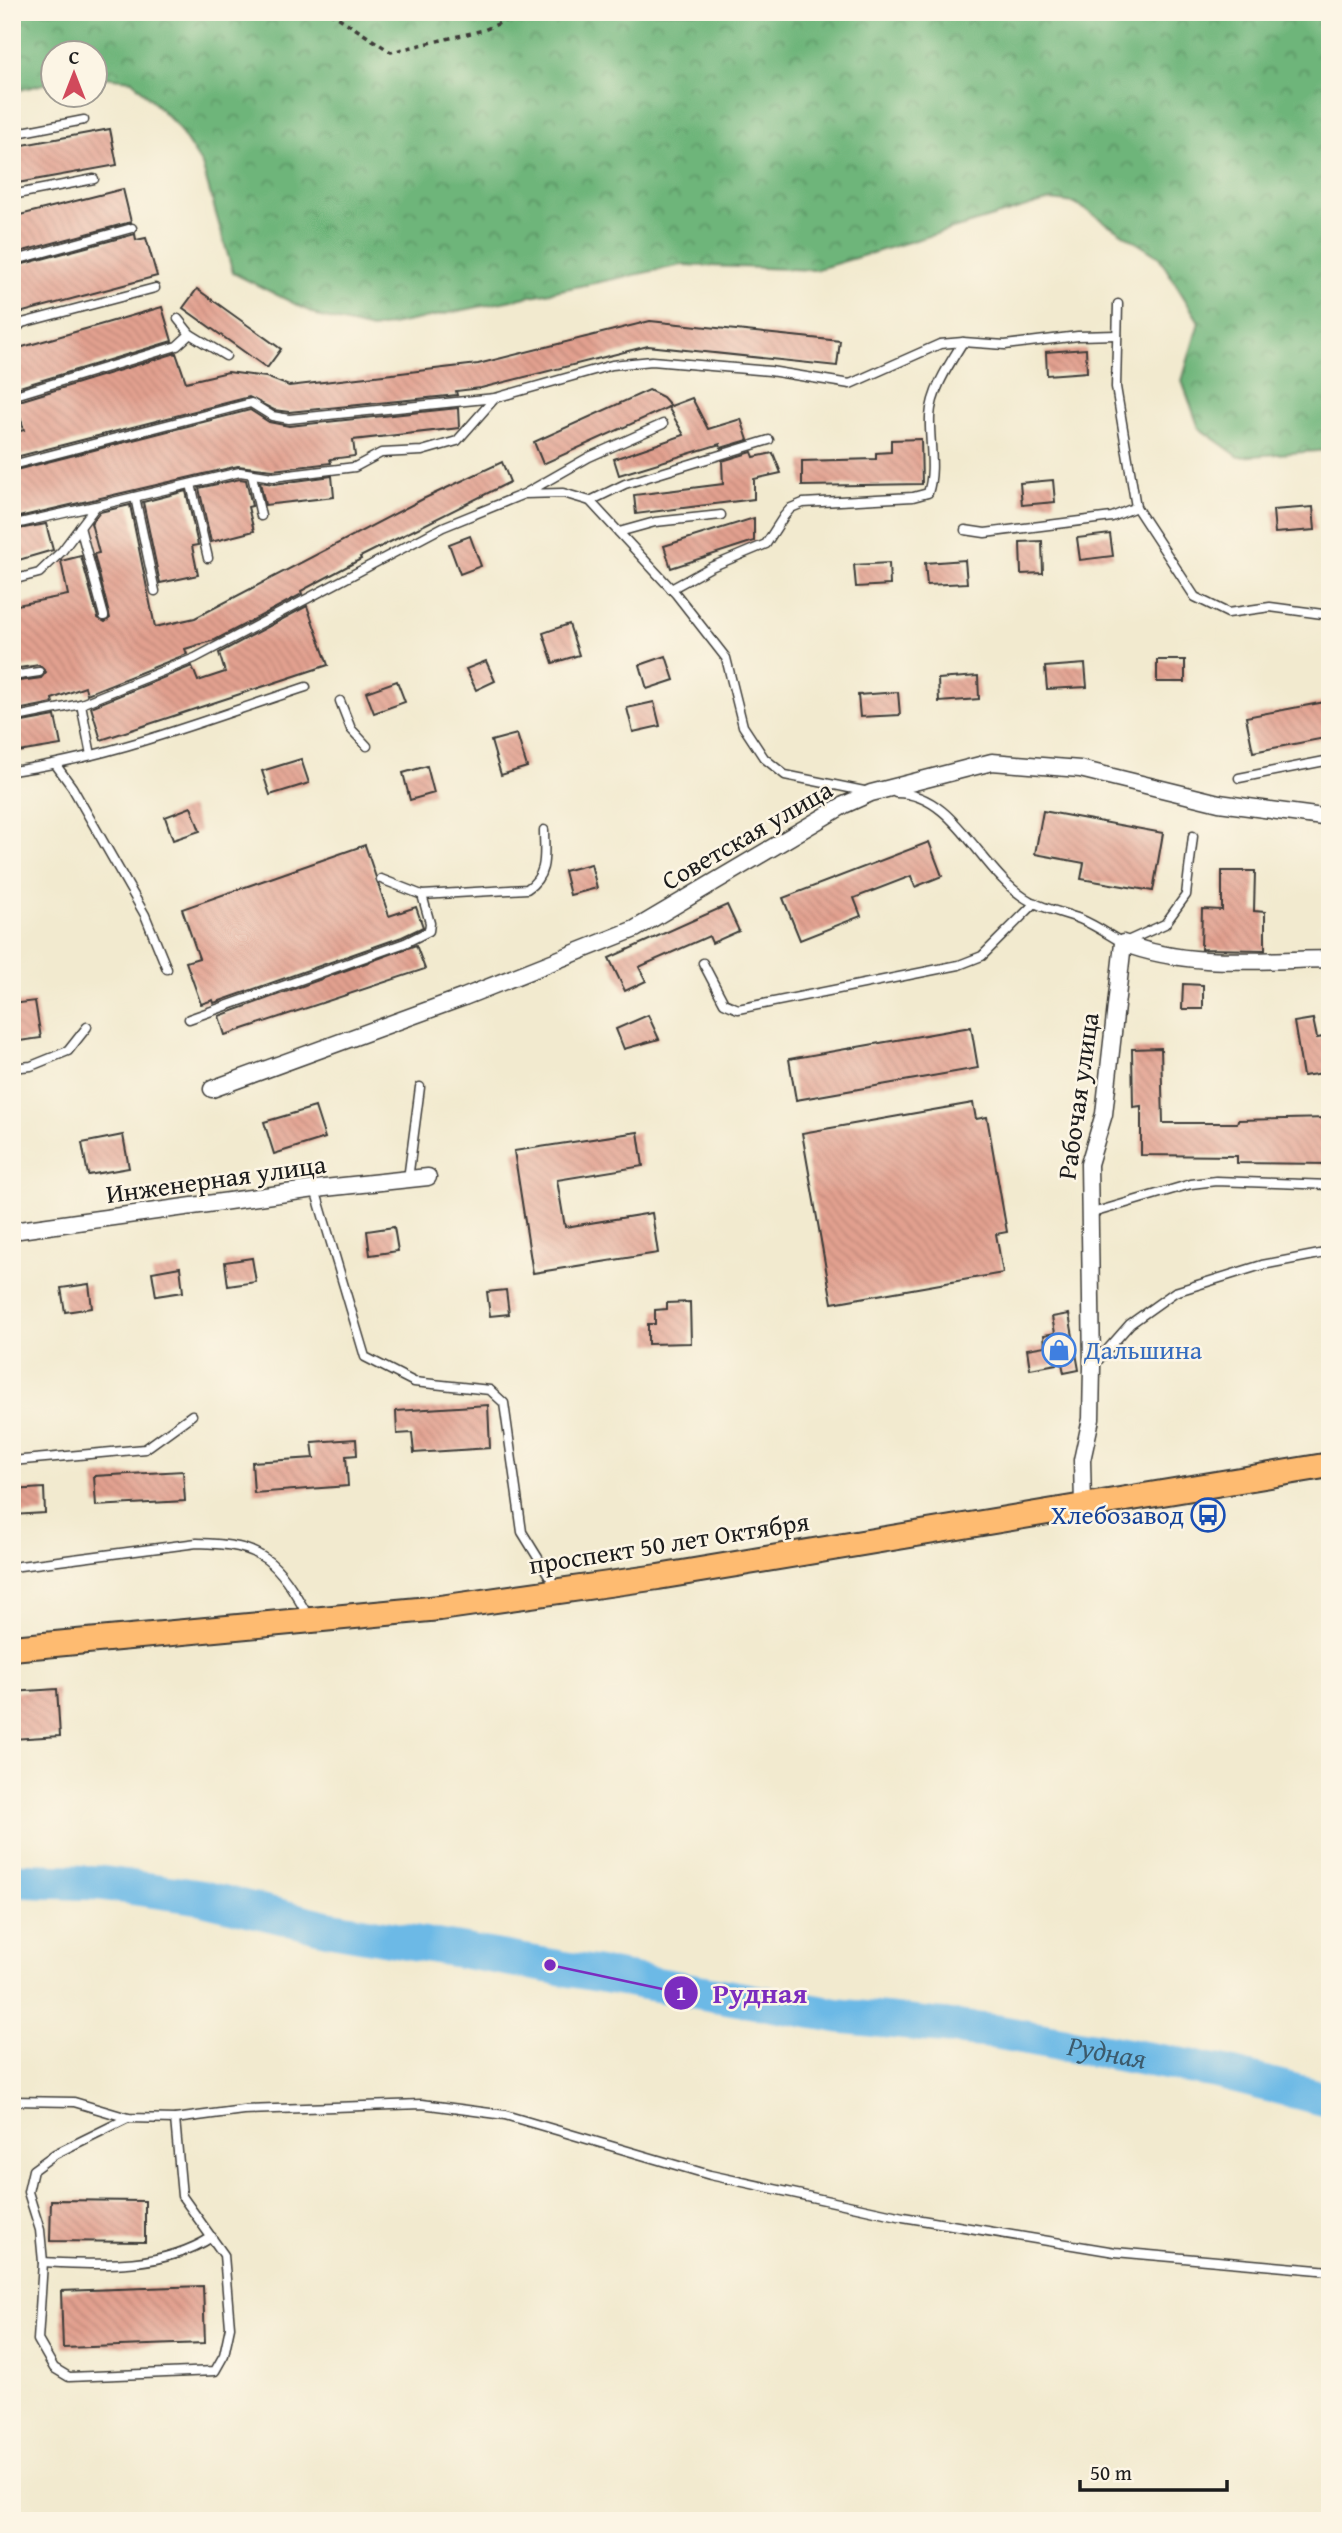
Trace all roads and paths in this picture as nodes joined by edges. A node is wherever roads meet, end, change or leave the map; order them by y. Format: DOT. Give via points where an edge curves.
graph roads {
  1 [pos="330,12"];
  2 [pos="525,12"];
  3 [pos="84,120"];
  4 [pos="12,134"];
  5 [pos="94,178"];
  6 [pos="12,195"];
  7 [pos="132,228"];
  8 [pos="12,261"];
  9 [pos="155,288"];
  10 [pos="1118,304"];
  11 [pos="178,319"];
  12 [pos="12,332"];
  13 [pos="190,334"];
  14 [pos="1117,335"];
  15 [pos="963,342"];
  16 [pos="226,356"];
  17 [pos="12,396"];
  18 [pos="495,398"];
  19 [pos="663,424"];
  20 [pos="769,440"];
  21 [pos="12,465"];
  22 [pos="252,475"];
  23 [pos="191,484"];
  24 [pos="524,494"];
  25 [pos="135,497"];
  26 [pos="590,501"];
  27 [pos="96,506"];
  28 [pos="1136,507"];
  29 [pos="722,515"];
  30 [pos="261,516"];
  31 [pos="20,523"];
  32 [pos="80,527"];
  33 [pos="965,530"];
  34 [pos="618,531"];
  35 [pos="208,558"];
  36 [pos="12,580"];
  37 [pos="671,589"];
  38 [pos="155,591"];
  39 [pos="1330,615"];
  40 [pos="104,616"];
  41 [pos="39,672"];
  42 [pos="12,676"];
  43 [pos="306,687"];
  44 [pos="340,701"];
  45 [pos="81,704"];
  46 [pos="12,718"];
  47 [pos="367,746"];
  48 [pos="90,755"];
  49 [pos="1330,760"];
  50 [pos="56,765"];
  51 [pos="12,771"];
  52 [pos="1240,778"];
  53 [pos="871,793"];
  54 [pos="1330,818"];
  55 [pos="544,830"];
  56 [pos="1193,836"];
  57 [pos="381,879"];
  58 [pos="422,895"];
  59 [pos="1035,903"];
  60 [pos="1123,943"];
  61 [pos="1330,959"];
  62 [pos="703,963"];
  63 [pos="167,969"];
  64 [pos="189,1019"];
  65 [pos="87,1027"];
  66 [pos="12,1068"];
  67 [pos="420,1087"];
  68 [pos="212,1089"];
  69 [pos="428,1177"];
  70 [pos="408,1179"];
  71 [pos="1330,1185"];
  72 [pos="315,1189"];
  73 [pos="1089,1214"];
  74 [pos="12,1231"];
  75 [pos="1330,1252"];
  76 [pos="1092,1367"];
  77 [pos="192,1415"];
  78 [pos="12,1461"];
  79 [pos="1330,1465"];
  80 [pos="1083,1506"];
  81 [pos="12,1567"];
  82 [pos="557,1589"];
  83 [pos="311,1622"];
  84 [pos="12,1647"];
  85 [pos="12,2101"];
  86 [pos="128,2118"];
  87 [pos="175,2119"];
  88 [pos="212,2237"];
  89 [pos="43,2262"];
  90 [pos="1330,2271"];
  1 -- 2 [label="path" via="391,52 484,30"];
  3 -- 4 [label="lane"];
  5 -- 6 [label="lane"];
  7 -- 8 [label="lane"];
  9 -- 12 [label="lane" via="22,323"];
  10 -- 14 [label="lane"];
  11 -- 13 [label="lane"];
  13 -- 16 [label="lane"];
  13 -- 17 [label="lane" via="177,346"];
  14 -- 15 [label="lane" via="1005,345"];
  14 -- 28 [label="lane" via="1116,387"];
  15 -- 18 [label="lane" via="940,344 850,384 652,360 612,365"];
  15 -- 37 [label="lane" via="947,366 930,413 932,481 928,493 803,503 783,516 766,544"];
  18 -- 21 [label="lane" via="289,419 243,405"];
  18 -- 22 [label="lane" via="457,441 422,451 381,453 355,467 273,477"];
  19 -- 24 [label="lane" via="589,457"];
  20 -- 26 [label="lane" via="625,484"];
  22 -- 23 [label="lane" via="240,472"];
  22 -- 30 [label="lane"];
  23 -- 25 [label="lane"];
  23 -- 35 [label="lane"];
  24 -- 26 [label="lane" via="563,492"];
  24 -- 45 [label="lane" via="443,527 195,658"];
  25 -- 27 [label="lane"];
  25 -- 38 [label="lane"];
  26 -- 34 [label="lane"];
  27 -- 31 [label="lane"];
  27 -- 32 [label="lane"];
  28 -- 33 [label="lane" via="1112,517 985,533"];
  28 -- 39 [label="lane" via="1195,597 1210,607 1228,613 1270,607"];
  29 -- 34 [label="lane"];
  32 -- 36 [label="lane" via="39,573"];
  32 -- 40 [label="lane"];
  34 -- 37 [label="lane"];
  37 -- 53 [label="lane" via="726,658 743,726 764,758 785,775"];
  41 -- 42 [label="lane"];
  43 -- 48 [label="lane"];
  44 -- 47 [label="lane" via="351,729"];
  45 -- 46 [label="lane"];
  45 -- 48 [label="lane"];
  48 -- 50 [label="lane"];
  49 -- 52 [label="lane"];
  50 -- 51 [label="lane"];
  50 -- 63 [label="lane" via="145,915"];
  53 -- 54 [label="street, Советская улица" via="992,762 1080,769 1219,803"];
  53 -- 59 [label="lane" via="905,793 932,803 955,820 986,865"];
  53 -- 68 [label="street, Советская улица" via="635,929"];
  55 -- 58 [label="lane" via="544,869 538,882 527,889"];
  56 -- 60 [label="lane" via="1186,895 1165,924"];
  57 -- 58 [label="lane"];
  58 -- 64 [label="lane" via="429,931"];
  59 -- 60 [label="lane"];
  59 -- 62 [label="lane" via="982,956 959,965 738,1009 724,1003"];
  60 -- 61 [label="street" via="1153,954 1194,960"];
  60 -- 73 [label="street, Рабочая улица" via="1104,1114 1089,1164"];
  65 -- 66 [label="lane" via="68,1051 31,1066"];
  67 -- 70 [label="lane"];
  69 -- 70 [label="street, Инженерная улица"];
  70 -- 72 [label="street, Инженерная улица"];
  71 -- 73 [label="lane" via="1191,1184"];
  72 -- 74 [label="street, Инженерная улица"];
  72 -- 82 [label="lane" via="365,1357 414,1382 490,1390 504,1403 522,1532"];
  73 -- 76 [label="street, Рабочая улица"];
  75 -- 76 [label="lane" via="1262,1265 1175,1292 1130,1324"];
  76 -- 80 [label="street, Рабочая улица" via="1091,1419 1082,1460"];
  77 -- 78 [label="lane" via="145,1450"];
  79 -- 80 [label="main road, проспект 50 лет Октября"];
  80 -- 82 [label="main road, проспект 50 лет Октября" via="658,1577"];
  81 -- 83 [label="lane" via="224,1543 258,1552 287,1577"];
  82 -- 83 [label="main road, проспект 50 лет Октября"];
  83 -- 84 [label="main road, проспект 50 лет Октября"];
  85 -- 86 [label="lane" via="74,2102"];
  86 -- 87 [label="lane"];
  86 -- 89 [label="lane" via="33,2170 28,2192 40,2230"];
  87 -- 88 [label="lane" via="182,2196"];
  87 -- 90 [label="lane" via="243,2110 422,2104 505,2115 710,2175 903,2217 1115,2252"];
  88 -- 89 [label="lane" via="190,2251 116,2266"];
  88 -- 89 [label="lane" via="224,2255 230,2327 215,2371 69,2377 54,2368 38,2340"];
}
